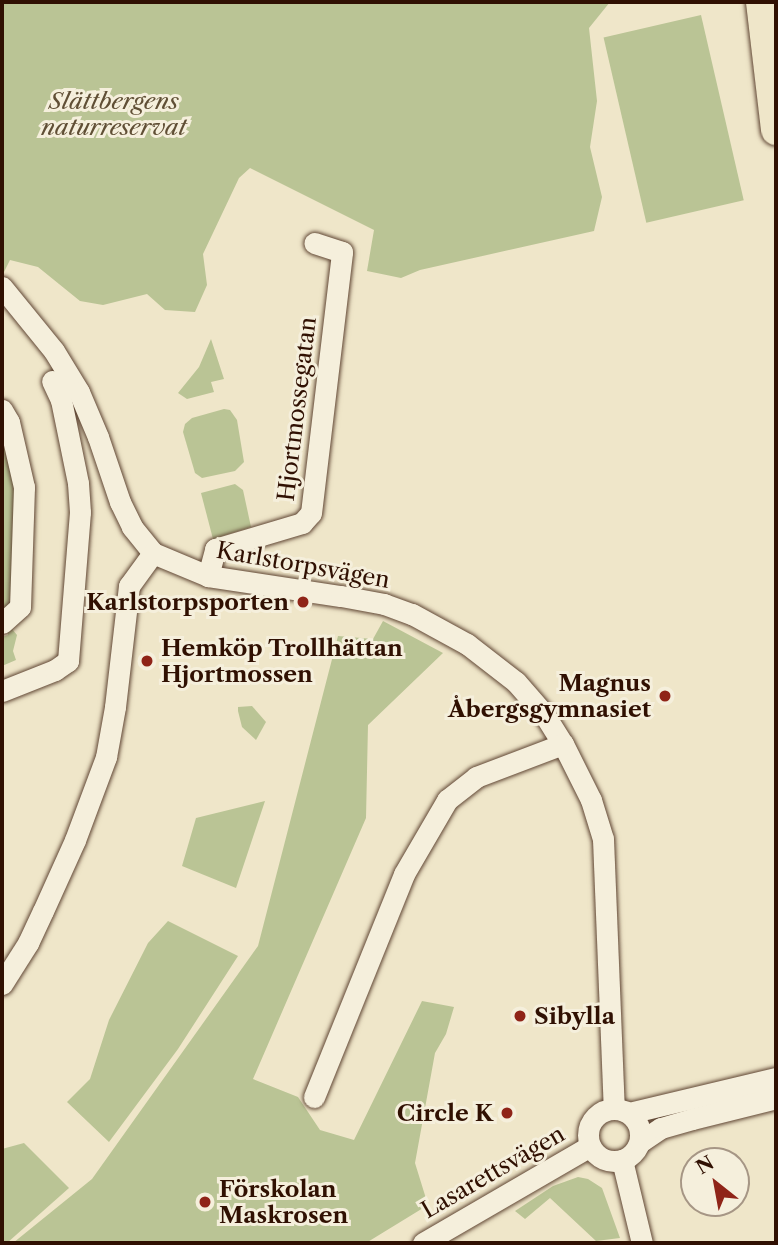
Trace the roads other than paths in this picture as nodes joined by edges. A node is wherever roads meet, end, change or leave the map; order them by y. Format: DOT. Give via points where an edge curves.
graph roads {
  1 [pos="761,2"];
  2 [pos="776,130"];
  3 [pos="314,243"];
  4 [pos="2,287"];
  5 [pos="52,381"];
  6 [pos="2,410"];
  7 [pos="152,554"];
  8 [pos="208,576"];
  9 [pos="2,623"];
  10 [pos="2,691"];
  11 [pos="563,744"];
  12 [pos="2,984"];
  13 [pos="776,1078"];
  14 [pos="314,1097"];
  15 [pos="776,1098"];
  16 [pos="622,1111"];
  17 [pos="640,1142"];
  18 [pos="590,1146"];
  19 [pos="622,1160"];
  20 [pos="423,1243"];
  21 [pos="642,1243"];
  1 -- 2 [label="highway"];
  3 -- 8 [label="street, Hjortmossegatan" via="342,252 311,513 302,523 215,549"];
  4 -- 7 [label="street" via="54,351 79,392 120,502"];
  5 -- 10 [label="street" via="61,400 79,502 68,661"];
  6 -- 9 [label="street" via="24,487 20,607"];
  7 -- 8 [label="street, Karlstorpsvägen"];
  7 -- 12 [label="street" via="129,586 106,757 43,911"];
  8 -- 11 [label="street, Karlstorpsvägen" via="373,602 412,614 467,644 516,682"];
  11 -- 14 [label="street" via="476,777 447,800 404,874"];
  11 -- 16 [label="street, Karlstorpsvägen" via="591,800 603,839"];
  13 -- 16 [label="street"];
  15 -- 17 [label="street" via="692,1119"];
  16 -- 17 [label="street, Karlstorpsvägen" via="638,1124"];
  16 -- 18 [label="street" via="603,1111 594,1118 588,1134"];
  17 -- 19 [label="street"];
  18 -- 19 [label="street" via="601,1158"];
  18 -- 20 [label="street, Lasarettsvägen"];
  19 -- 21 [label="street"];
}
